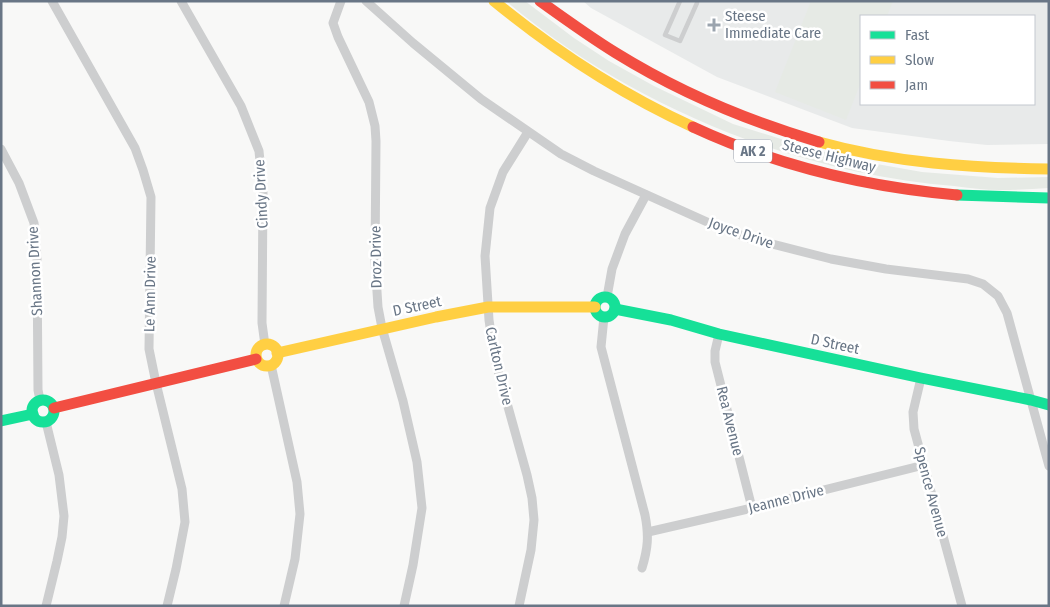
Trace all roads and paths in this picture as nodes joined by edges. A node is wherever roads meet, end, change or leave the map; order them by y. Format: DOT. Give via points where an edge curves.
graph roads {
  1 [pos="52,1"];
  2 [pos="181,1"];
  3 [pos="341,1"];
  4 [pos="366,1"];
  5 [pos="494,1"];
  6 [pos="540,1"];
  7 [pos="680,1"];
  8 [pos="697,3"];
  9 [pos="528,132"];
  10 [pos="1,150"];
  11 [pos="1049,169"];
  12 [pos="646,195"];
  13 [pos="1049,198"];
  14 [pos="607,297"];
  15 [pos="488,307"];
  16 [pos="595,307"];
  17 [pos="615,309"];
  18 [pos="604,317"];
  19 [pos="382,328"];
  20 [pos="719,334"];
  21 [pos="265,345"];
  22 [pos="277,353"];
  23 [pos="256,359"];
  24 [pos="271,365"];
  25 [pos="921,378"];
  26 [pos="156,383"];
  27 [pos="40,400"];
  28 [pos="1032,400"];
  29 [pos="1049,405"];
  30 [pos="54,408"];
  31 [pos="32,414"];
  32 [pos="1,422"];
  33 [pos="46,422"];
  34 [pos="924,464"];
  35 [pos="1049,466"];
  36 [pos="752,508"];
  37 [pos="648,532"];
  38 [pos="642,568"];
  39 [pos="46,606"];
  40 [pos="167,606"];
  41 [pos="284,606"];
  42 [pos="404,606"];
  43 [pos="519,606"];
  44 [pos="962,606"];
  1 -- 26 [label="street, Le Ann Drive" via="135,148 151,197 149,349"];
  2 -- 21 [label="street, Cindy Drive" via="241,106 259,151 263,191 262,323"];
  3 -- 19 [label="street, Droz Drive" via="333,23 369,102 375,126 375,262"];
  4 -- 9 [label="street, Joyce Drive" via="481,98"];
  5 -- 13 [label="main road, Steese Highway / AK 2" via="554,48 605,82 706,134 739,146 804,168 900,189 949,195"];
  6 -- 11 [label="main road, Steese Highway / AK 2" via="595,40 697,98 812,140 926,162"];
  7 -- 8 [label="lane" via="665,35 680,41"];
  9 -- 12 [label="street, Joyce Drive" via="561,154"];
  9 -- 15 [label="street, Carlton Drive" via="503,172 490,208 485,256"];
  10 -- 27 [label="street, Shannon Drive" via="19,183 34,223"];
  12 -- 14 [label="street" via="612,269"];
  12 -- 28 [label="street, Joyce Drive" via="749,238 886,270 968,279 983,284 998,296 1007,313"];
  14 -- 16 [label="main road" via="598,301"];
  14 -- 17 [label="main road"];
  15 -- 16 [label="main road, D Street"];
  15 -- 19 [label="main road, D Street"];
  15 -- 43 [label="street, Carlton Drive" via="495,360 532,498 531,550"];
  16 -- 18 [label="main road" via="597,313"];
  17 -- 18 [label="main road" via="612,315"];
  17 -- 20 [label="main road, D Street"];
  18 -- 37 [label="street" via="601,347"];
  19 -- 22 [label="main road, D Street"];
  19 -- 42 [label="street, Droz Drive" via="417,462 422,508"];
  20 -- 25 [label="main road, D Street"];
  20 -- 36 [label="street, Rea Avenue" via="715,362"];
  21 -- 22 [label="main road" via="272,346"];
  21 -- 23 [label="main road" via="259,348"];
  22 -- 24 [label="main road" via="276,362"];
  23 -- 24 [label="main road" via="264,366"];
  23 -- 26 [label="main road"];
  24 -- 41 [label="street" via="297,482 300,514 295,559"];
  25 -- 28 [label="main road, D Street"];
  25 -- 34 [label="street, Spence Avenue" via="914,429"];
  26 -- 30 [label="main road"];
  26 -- 40 [label="street, Le Ann Drive" via="182,489 185,522"];
  27 -- 30 [label="main road" via="49,401"];
  27 -- 31 [label="main road" via="33,406"];
  28 -- 29 [label="main road, D Street"];
  28 -- 35 [label="street, Joyce Drive"];
  30 -- 33 [label="main road" via="52,418"];
  31 -- 32 [label="main road"];
  31 -- 33 [label="main road" via="39,422"];
  33 -- 39 [label="street" via="64,516"];
  34 -- 36 [label="street, Jeanne Drive"];
  34 -- 44 [label="street, Spence Avenue"];
  36 -- 37 [label="street, Jeanne Drive"];
  37 -- 38 [label="street"];
}
